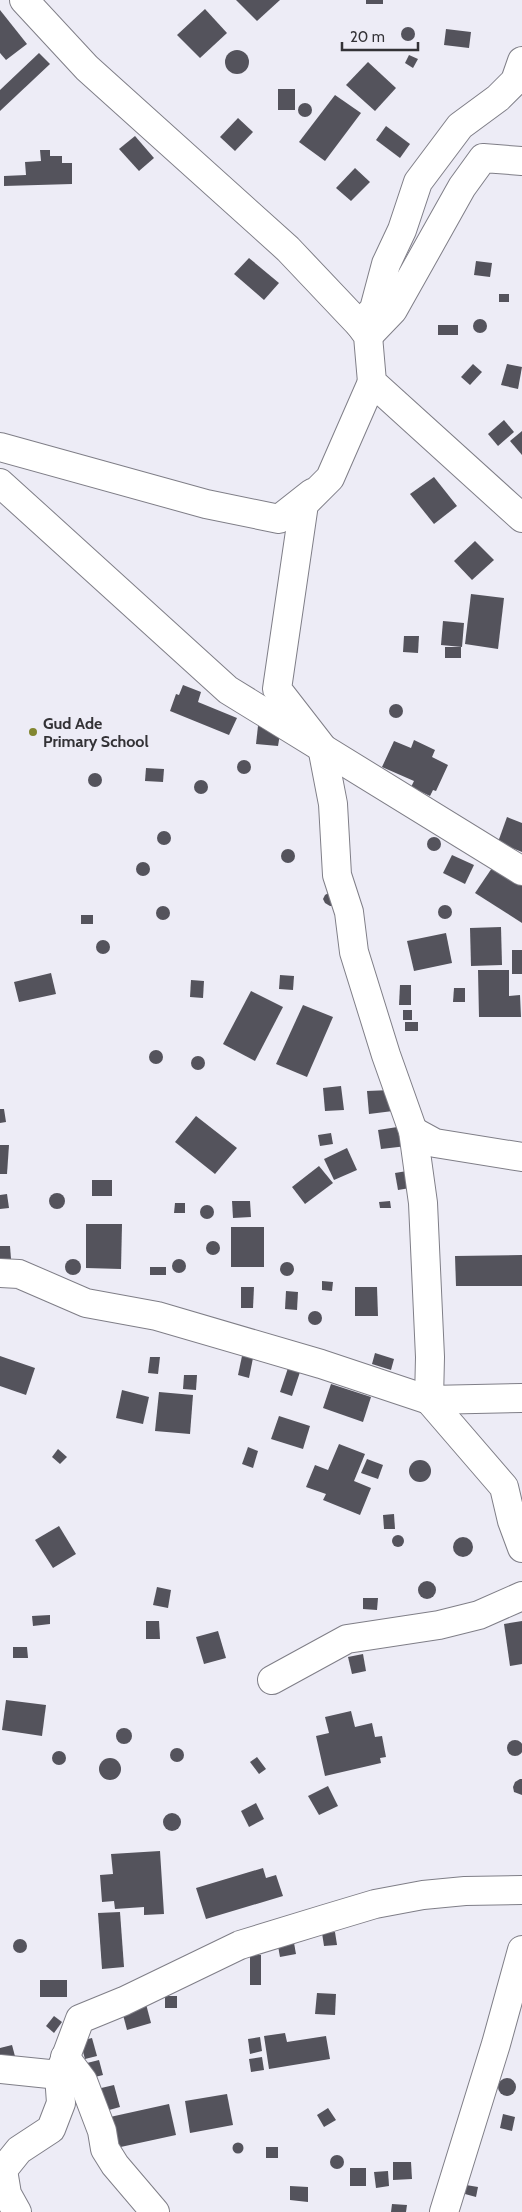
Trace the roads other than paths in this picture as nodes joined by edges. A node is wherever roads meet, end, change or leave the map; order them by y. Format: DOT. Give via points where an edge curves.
graph roads {
  1 [pos="24,0"];
  2 [pos="522,61"];
  3 [pos="522,161"];
  4 [pos="364,331"];
  5 [pos="372,382"];
  6 [pos="0,447"];
  7 [pos="330,478"];
  8 [pos="0,483"];
  9 [pos="522,518"];
  10 [pos="322,747"];
  11 [pos="522,871"];
  12 [pos="413,1131"];
  13 [pos="522,1157"];
  14 [pos="0,1274"];
  15 [pos="522,1398"];
  16 [pos="429,1400"];
  17 [pos="522,1548"];
  18 [pos="522,1596"];
  19 [pos="272,1680"];
  20 [pos="522,1890"];
  21 [pos="522,1950"];
  22 [pos="62,2066"];
  23 [pos="0,2069"];
  24 [pos="17,2212"];
  25 [pos="155,2212"];
  26 [pos="444,2212"];
  1 -- 4 [label="street" via="87,68 288,249"];
  2 -- 4 [label="street" via="515,81 460,126 418,182"];
  3 -- 4 [label="street" via="483,158 462,188 393,310"];
  4 -- 5 [label="street"];
  5 -- 7 [label="street"];
  5 -- 9 [label="street"];
  6 -- 7 [label="street" via="206,504 279,519"];
  7 -- 10 [label="street" via="304,504 277,688"];
  8 -- 10 [label="street" via="228,690"];
  10 -- 11 [label="street"];
  10 -- 12 [label="street" via="333,804 337,875 349,912 354,952"];
  12 -- 13 [label="street" via="435,1143"];
  12 -- 16 [label="street" via="423,1203"];
  14 -- 16 [label="street" via="19,1274 86,1303 158,1316"];
  15 -- 16 [label="street"];
  16 -- 17 [label="street" via="504,1487"];
  18 -- 19 [label="street" via="478,1615 439,1625 347,1640"];
  20 -- 22 [label="street" via="423,1895 375,1904 240,1945 80,2019"];
  21 -- 26 [label="street"];
  22 -- 23 [label="street"];
  22 -- 24 [label="street" via="61,2103 51,2129 19,2150 4,2170 7,2194"];
  22 -- 25 [label="street" via="83,2081 102,2130 105,2149"];
}
